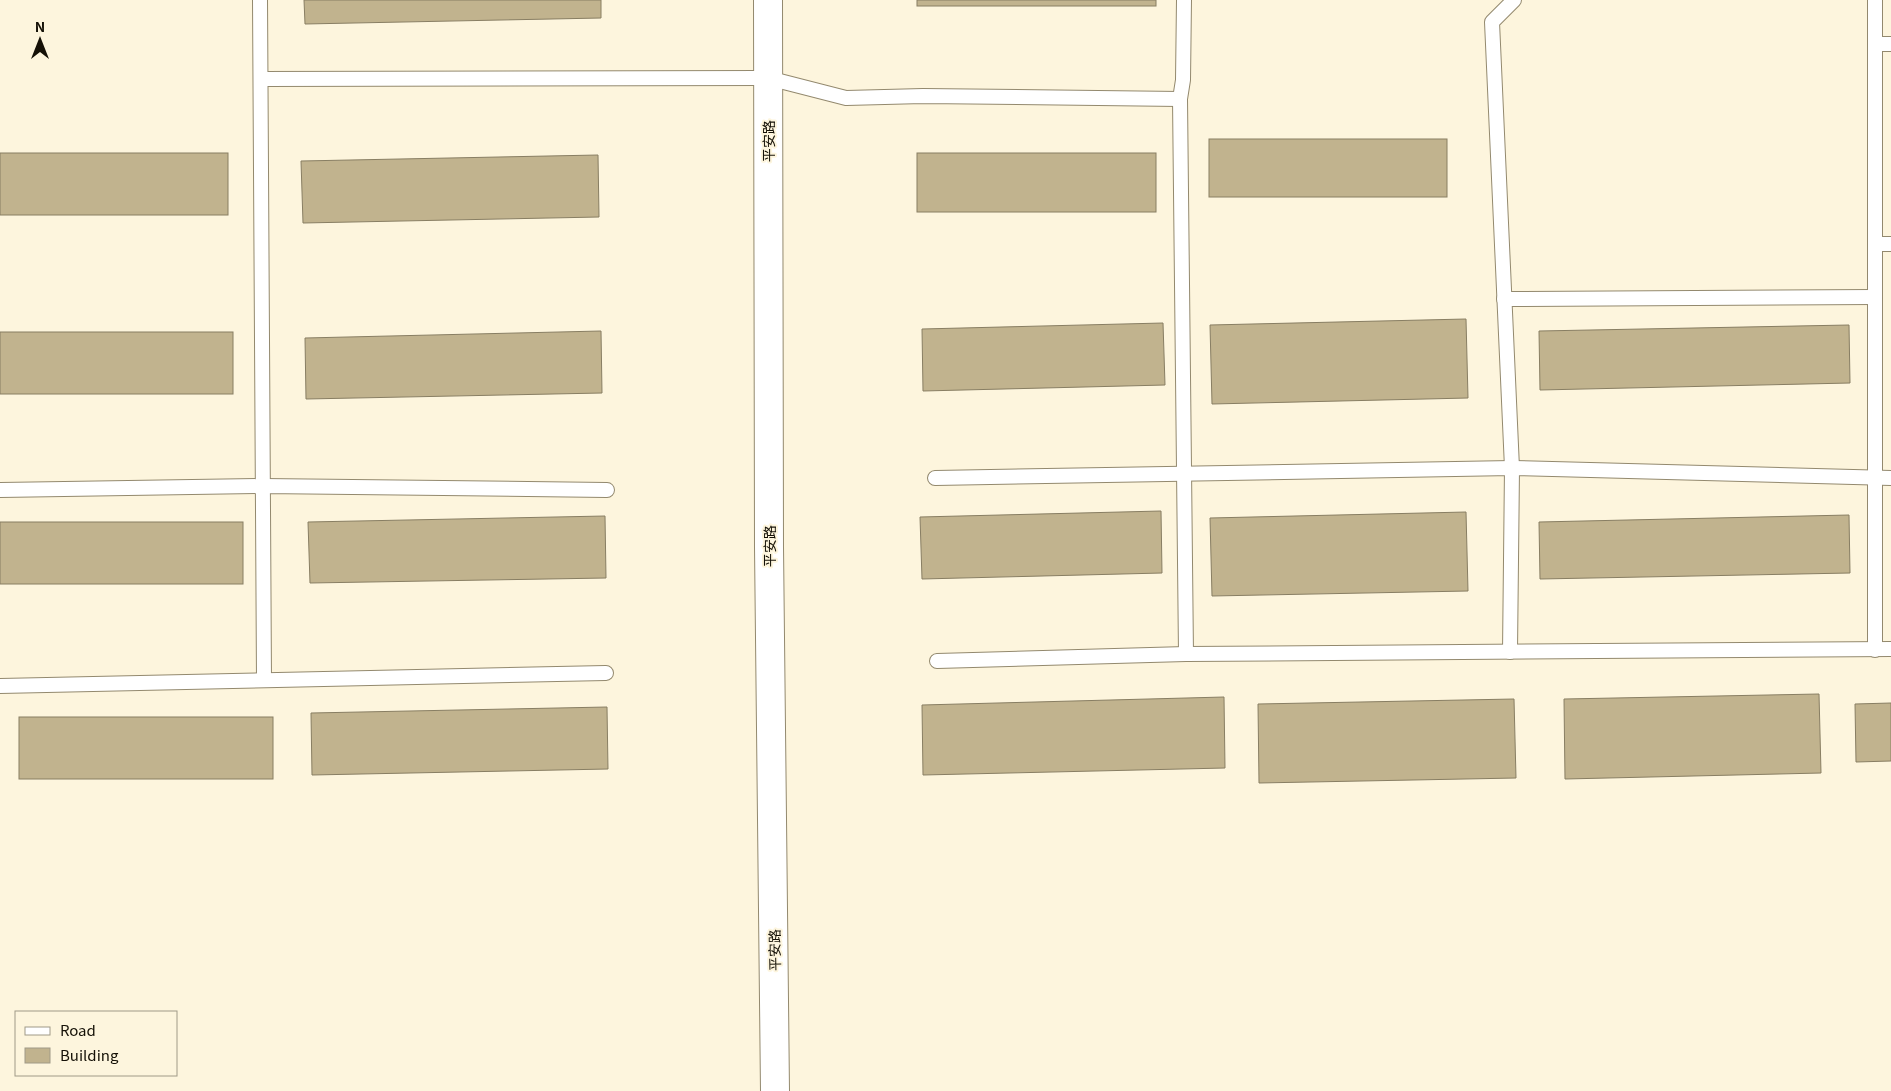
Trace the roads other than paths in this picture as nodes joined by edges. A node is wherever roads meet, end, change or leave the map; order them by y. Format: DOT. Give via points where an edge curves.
graph roads {
  1 [pos="260,0"];
  2 [pos="768,0"];
  3 [pos="1184,0"];
  4 [pos="1514,0"];
  5 [pos="1875,0"];
  6 [pos="1875,44"];
  7 [pos="1891,44"];
  8 [pos="768,78"];
  9 [pos="261,79"];
  10 [pos="1180,99"];
  11 [pos="1875,244"];
  12 [pos="1891,244"];
  13 [pos="1875,297"];
  14 [pos="1504,299"];
  15 [pos="1512,468"];
  16 [pos="1184,473"];
  17 [pos="935,478"];
  18 [pos="1875,478"];
  19 [pos="1891,478"];
  20 [pos="263,486"];
  21 [pos="0,490"];
  22 [pos="607,490"];
  23 [pos="1891,649"];
  24 [pos="1875,650"];
  25 [pos="1510,652"];
  26 [pos="1186,654"];
  27 [pos="937,661"];
  28 [pos="606,673"];
  29 [pos="264,680"];
  30 [pos="0,686"];
  31 [pos="775,1091"];
  1 -- 9 [label="lane"];
  2 -- 8 [label="street, 平安路"];
  3 -- 10 [label="lane"];
  4 -- 14 [label="lane" via="1492,22"];
  5 -- 6 [label="lane"];
  6 -- 7 [label="lane"];
  6 -- 11 [label="lane"];
  8 -- 9 [label="lane"];
  8 -- 10 [label="lane" via="846,98"];
  8 -- 31 [label="street, 平安路"];
  9 -- 20 [label="lane"];
  10 -- 16 [label="lane"];
  11 -- 12 [label="lane"];
  11 -- 13 [label="lane"];
  13 -- 14 [label="lane"];
  13 -- 18 [label="lane"];
  14 -- 15 [label="lane"];
  15 -- 16 [label="lane"];
  15 -- 18 [label="lane"];
  15 -- 25 [label="lane"];
  16 -- 17 [label="lane"];
  16 -- 26 [label="lane"];
  18 -- 19 [label="lane"];
  18 -- 24 [label="lane"];
  20 -- 21 [label="lane"];
  20 -- 22 [label="lane"];
  20 -- 29 [label="lane"];
  23 -- 24 [label="lane"];
  24 -- 25 [label="lane"];
  25 -- 26 [label="lane"];
  26 -- 27 [label="lane"];
  28 -- 29 [label="lane"];
  29 -- 30 [label="lane"];
}
